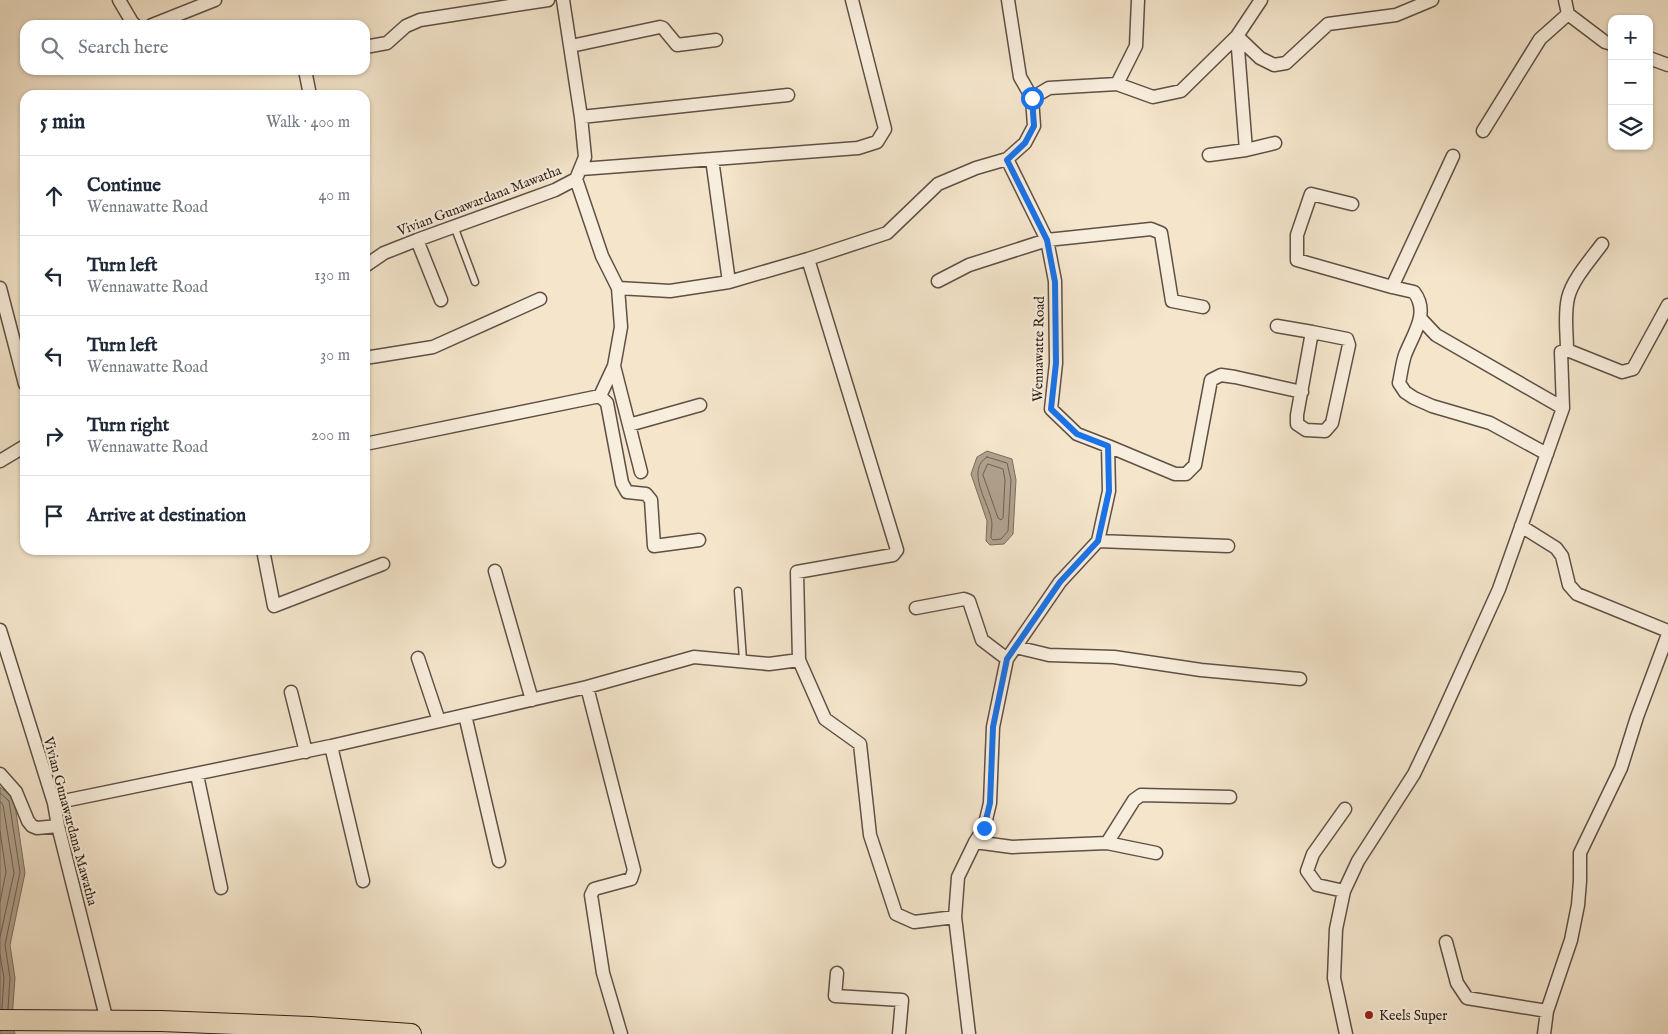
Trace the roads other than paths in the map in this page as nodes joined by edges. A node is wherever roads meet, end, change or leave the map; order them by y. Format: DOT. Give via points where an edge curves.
graph roads {
  1 [pos="118,0"];
  2 [pos="215,0"];
  3 [pos="548,0"];
  4 [pos="563,0"];
  5 [pos="852,0"];
  6 [pos="1008,0"];
  7 [pos="1138,0"];
  8 [pos="1260,0"];
  9 [pos="1432,0"];
  10 [pos="1565,0"];
  11 [pos="1568,14"];
  12 [pos="131,20"];
  13 [pos="165,20"];
  14 [pos="1237,36"];
  15 [pos="716,40"];
  16 [pos="1608,43"];
  17 [pos="370,46"];
  18 [pos="571,46"];
  19 [pos="1653,59"];
  20 [pos="1668,65"];
  21 [pos="306,75"];
  22 [pos="1117,84"];
  23 [pos="309,90"];
  24 [pos="788,95"];
  25 [pos="1032,98"];
  26 [pos="581,117"];
  27 [pos="1483,131"];
  28 [pos="1274,143"];
  29 [pos="1246,150"];
  30 [pos="1209,155"];
  31 [pos="1453,156"];
  32 [pos="712,159"];
  33 [pos="1007,160"];
  34 [pos="578,174"];
  35 [pos="1352,204"];
  36 [pos="454,226"];
  37 [pos="417,240"];
  38 [pos="1047,240"];
  39 [pos="1602,244"];
  40 [pos="808,259"];
  41 [pos="370,263"];
  42 [pos="475,282"];
  43 [pos="729,282"];
  44 [pos="938,282"];
  45 [pos="1392,287"];
  46 [pos="0,288"];
  47 [pos="618,288"];
  48 [pos="540,299"];
  49 [pos="441,300"];
  50 [pos="1668,305"];
  51 [pos="1203,307"];
  52 [pos="1420,320"];
  53 [pos="1277,326"];
  54 [pos="1312,332"];
  55 [pos="1568,350"];
  56 [pos="370,357"];
  57 [pos="20,365"];
  58 [pos="614,366"];
  59 [pos="1302,392"];
  60 [pos="600,396"];
  61 [pos="700,405"];
  62 [pos="1563,408"];
  63 [pos="629,425"];
  64 [pos="370,443"];
  65 [pos="1108,446"];
  66 [pos="20,449"];
  67 [pos="1547,454"];
  68 [pos="0,461"];
  69 [pos="641,472"];
  70 [pos="1521,526"];
  71 [pos="699,540"];
  72 [pos="1098,541"];
  73 [pos="1228,546"];
  74 [pos="264,555"];
  75 [pos="383,564"];
  76 [pos="495,571"];
  77 [pos="738,591"];
  78 [pos="916,608"];
  79 [pos="0,630"];
  80 [pos="1668,633"];
  81 [pos="1016,647"];
  82 [pos="418,658"];
  83 [pos="1007,659"];
  84 [pos="742,660"];
  85 [pos="799,660"];
  86 [pos="1300,679"];
  87 [pos="587,687"];
  88 [pos="291,692"];
  89 [pos="532,700"];
  90 [pos="465,715"];
  91 [pos="439,721"];
  92 [pos="331,746"];
  93 [pos="306,752"];
  94 [pos="0,774"];
  95 [pos="197,775"];
  96 [pos="1230,797"];
  97 [pos="54,803"];
  98 [pos="1345,809"];
  99 [pos="58,826"];
  100 [pos="974,842"];
  101 [pos="1107,843"];
  102 [pos="1156,853"];
  103 [pos="499,861"];
  104 [pos="363,881"];
  105 [pos="222,888"];
  106 [pos="1344,892"];
  107 [pos="955,917"];
  108 [pos="1446,942"];
  109 [pos="837,973"];
  110 [pos="1547,1010"];
  111 [pos="0,1020"];
  112 [pos="107,1020"];
  113 [pos="161,1028"];
  114 [pos="411,1034"];
  115 [pos="621,1034"];
  116 [pos="898,1034"];
  117 [pos="969,1034"];
  118 [pos="1346,1034"];
  119 [pos="1544,1034"];
  1 -- 12 [label="street"];
  2 -- 13 [label="street"];
  3 -- 17 [label="street" via="420,20 406,26 387,43"];
  4 -- 18 [label="street, Vivian Gunawardana Mawatha"];
  5 -- 32 [label="street" via="885,129 877,142 858,148"];
  6 -- 25 [label="street" via="1020,77"];
  7 -- 22 [label="street" via="1136,46"];
  8 -- 14 [label="street"];
  9 -- 14 [label="street" via="1396,15 1328,24 1286,63 1274,65 1260,58"];
  10 -- 11 [label="street"];
  11 -- 16 [label="street"];
  11 -- 27 [label="street" via="1540,39"];
  14 -- 22 [label="street" via="1181,91 1153,97"];
  14 -- 29 [label="street"];
  15 -- 18 [label="street" via="677,45 660,28"];
  18 -- 26 [label="street, Vivian Gunawardana Mawatha"];
  19 -- 20 [label="street"];
  21 -- 23 [label="street"];
  22 -- 25 [label="street" via="1049,88"];
  24 -- 26 [label="street"];
  25 -- 33 [label="street" via="1034,126 1025,143"];
  26 -- 34 [label="street, Vivian Gunawardana Mawatha" via="585,157"];
  28 -- 29 [label="street"];
  29 -- 30 [label="street"];
  31 -- 45 [label="street"];
  32 -- 34 [label="street"];
  32 -- 43 [label="street"];
  33 -- 38 [label="street, Wennawatte Road"];
  33 -- 40 [label="street" via="976,168 938,184 887,232"];
  34 -- 36 [label="street, Vivian Gunawardana Mawatha" via="555,190"];
  34 -- 47 [label="street" via="602,256"];
  35 -- 45 [label="street" via="1311,194 1297,235 1297,260"];
  36 -- 37 [label="street, Vivian Gunawardana Mawatha"];
  36 -- 42 [label="lane"];
  37 -- 41 [label="street, Vivian Gunawardana Mawatha"];
  37 -- 49 [label="street"];
  38 -- 44 [label="street" via="969,265"];
  38 -- 51 [label="street" via="1151,229 1161,233 1172,301"];
  38 -- 65 [label="street, Wennawatte Road" via="1055,282 1056,363 1051,409 1077,434"];
  39 -- 55 [label="street" via="1568,296"];
  40 -- 43 [label="street"];
  40 -- 85 [label="street" via="896,550 893,555 797,572"];
  43 -- 47 [label="street" via="670,291"];
  45 -- 52 [label="street" via="1414,292 1420,300"];
  46 -- 57 [label="street"];
  47 -- 58 [label="street" via="621,327"];
  48 -- 56 [label="street" via="433,347"];
  50 -- 55 [label="street" via="1633,369 1622,372"];
  52 -- 62 [label="street" via="1436,334"];
  52 -- 67 [label="street" via="1405,356 1399,383 1405,392 1432,406 1490,423"];
  53 -- 54 [label="street"];
  54 -- 59 [label="street"];
  54 -- 59 [label="street" via="1347,339 1349,346 1332,423 1325,432 1306,430 1298,424"];
  55 -- 62 [label="street" via="1561,352"];
  58 -- 60 [label="street"];
  58 -- 63 [label="street"];
  59 -- 65 [label="street, Wennawatte Road" via="1221,375 1211,380 1195,465 1186,474 1175,474"];
  60 -- 64 [label="street"];
  60 -- 71 [label="street" via="607,403 622,483 627,492 646,494 651,500 654,546"];
  61 -- 63 [label="street"];
  62 -- 67 [label="street"];
  63 -- 69 [label="street"];
  65 -- 72 [label="street" via="1109,491"];
  66 -- 68 [label="street"];
  67 -- 70 [label="street"];
  70 -- 80 [label="street" via="1556,548 1562,556 1569,585 1577,594"];
  70 -- 106 [label="street" via="1498,590 1414,774 1358,860"];
  72 -- 73 [label="street"];
  72 -- 81 [label="street" via="1060,582"];
  74 -- 75 [label="street" via="274,606"];
  76 -- 89 [label="street"];
  77 -- 84 [label="lane"];
  78 -- 83 [label="street" via="964,598 969,601 982,640"];
  79 -- 97 [label="street, Vivian Gunawardana Mawatha"];
  80 -- 110 [label="street" via="1621,768 1580,853 1578,905 1571,940"];
  81 -- 83 [label="street"];
  81 -- 86 [label="street" via="1049,655 1114,657 1201,670"];
  82 -- 91 [label="street"];
  83 -- 100 [label="street" via="993,727 990,803 984,828"];
  84 -- 85 [label="street" via="769,664"];
  84 -- 87 [label="street" via="694,657"];
  85 -- 107 [label="street" via="825,719 860,744 870,835 896,914 914,922"];
  87 -- 89 [label="street"];
  87 -- 115 [label="street" via="634,870 631,879 594,889 591,895 603,972"];
  88 -- 93 [label="street"];
  89 -- 90 [label="street"];
  90 -- 91 [label="street"];
  90 -- 103 [label="street"];
  91 -- 92 [label="street"];
  92 -- 93 [label="street"];
  92 -- 104 [label="street"];
  93 -- 95 [label="street"];
  94 -- 99 [label="street" via="16,792 32,826"];
  95 -- 97 [label="street"];
  95 -- 105 [label="street"];
  96 -- 101 [label="street" via="1142,794 1134,800"];
  97 -- 99 [label="street, Vivian Gunawardana Mawatha"];
  98 -- 106 [label="street" via="1313,854 1307,872 1317,885"];
  99 -- 112 [label="street, Vivian Gunawardana Mawatha"];
  100 -- 101 [label="street" via="1012,847"];
  100 -- 107 [label="street" via="958,877"];
  101 -- 102 [label="street"];
  106 -- 118 [label="street" via="1336,930 1334,978"];
  107 -- 117 [label="street"];
  108 -- 110 [label="street" via="1457,982 1467,998"];
  109 -- 116 [label="street" via="835,996 902,1000"];
  110 -- 119 [label="street"];
  111 -- 112 [label="main road"];
  112 -- 113 [label="main road"];
  113 -- 114 [label="main road" via="310,1027"];
}
